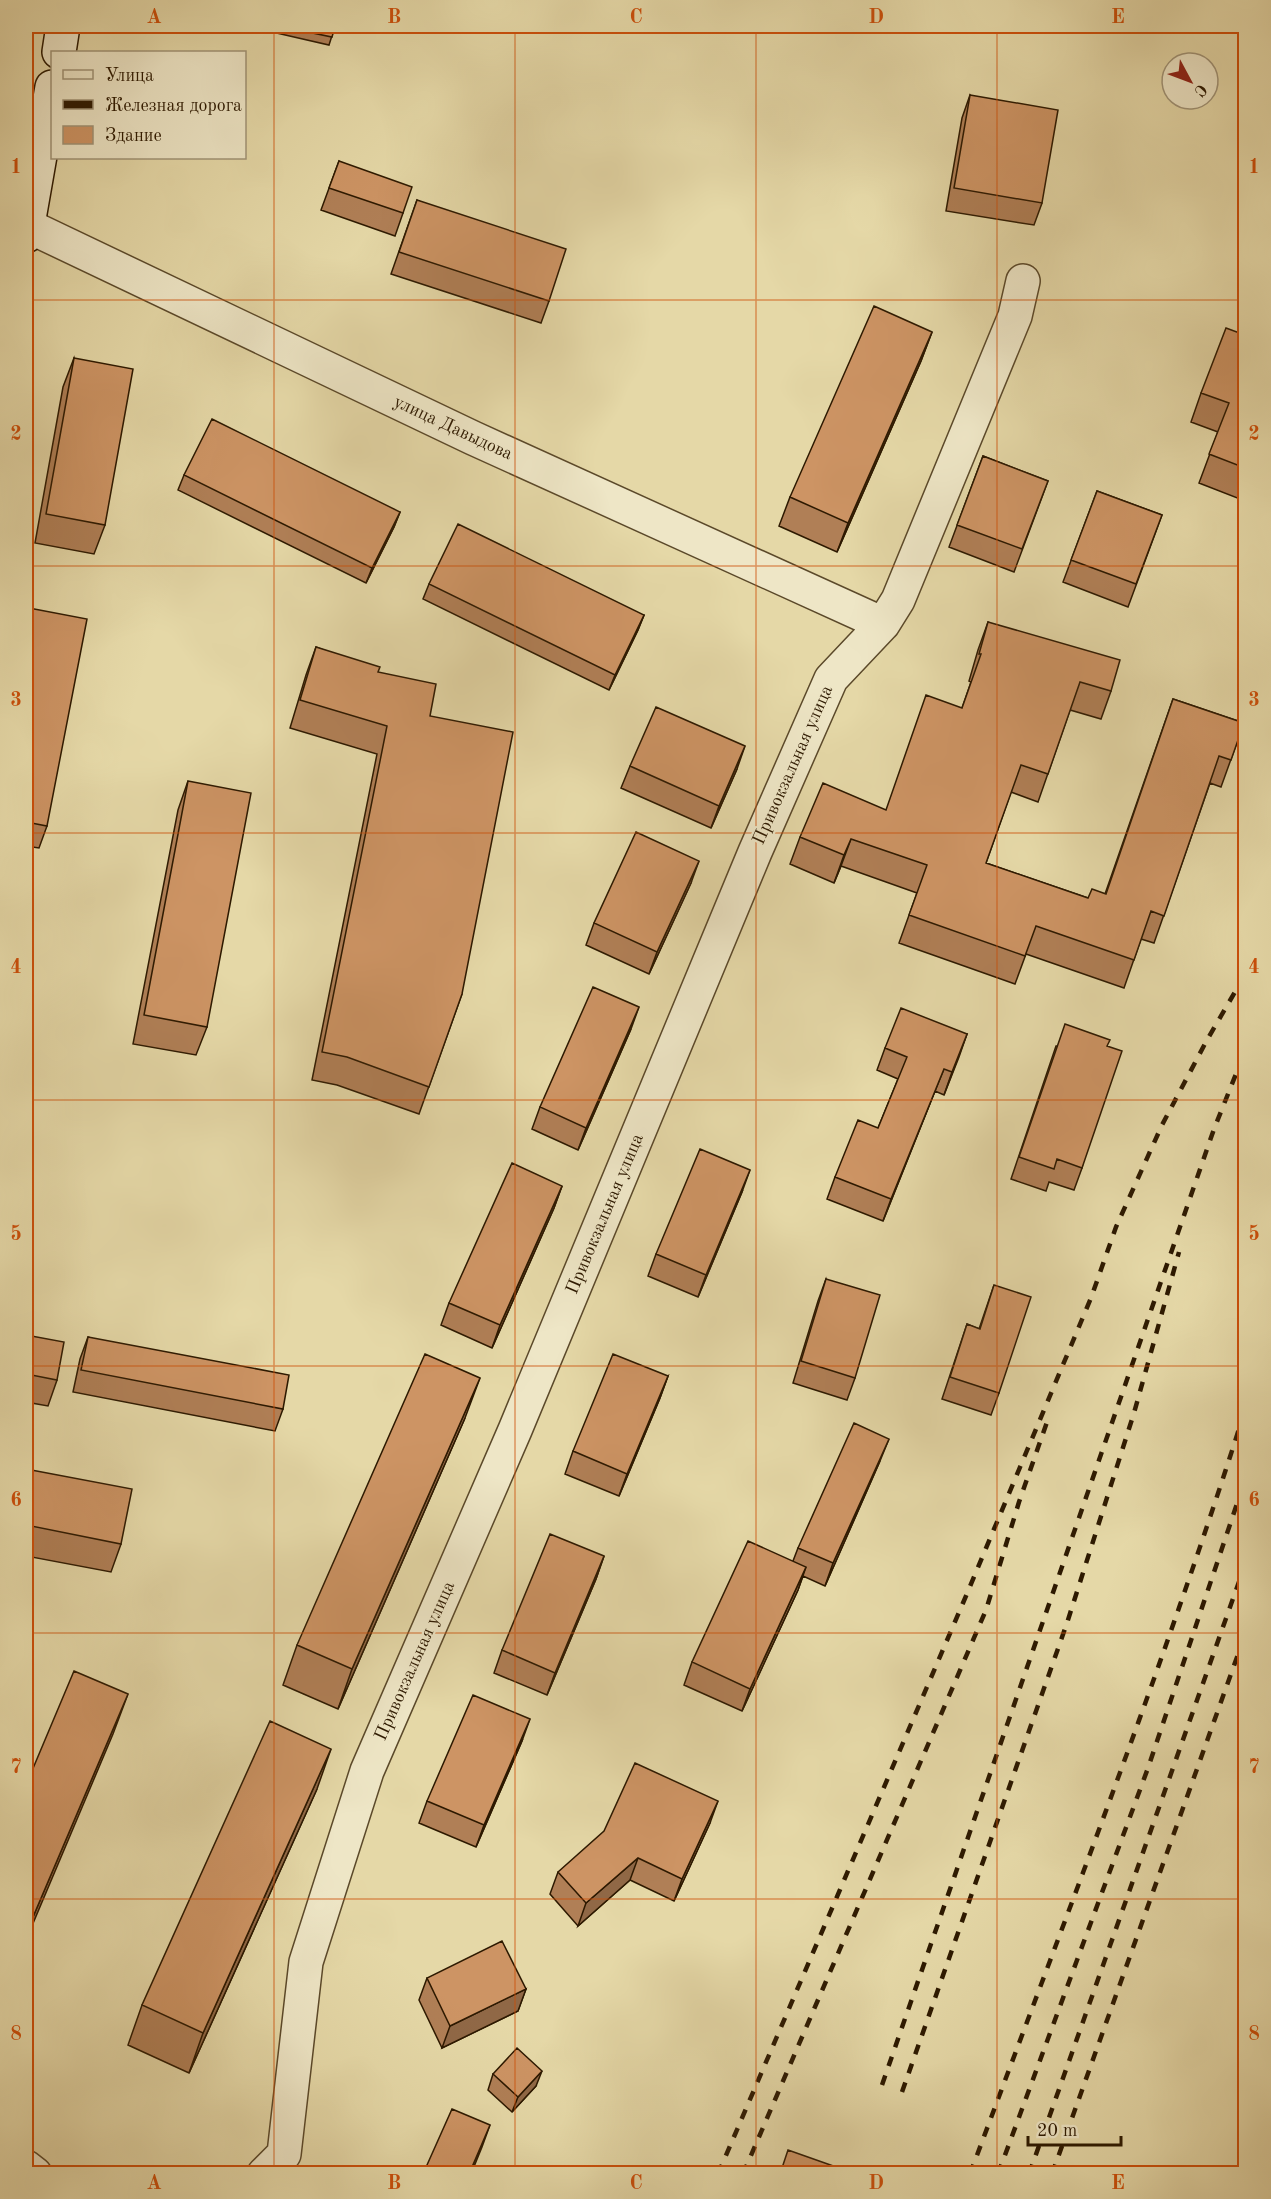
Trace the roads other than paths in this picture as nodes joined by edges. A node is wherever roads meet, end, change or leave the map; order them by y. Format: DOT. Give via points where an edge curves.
graph roads {
  1 [pos="63,26"];
  2 [pos="58,51"];
  3 [pos="51,92"];
  4 [pos="26,229"];
  5 [pos="1023,281"];
  6 [pos="884,624"];
  7 [pos="26,2167"];
  8 [pos="35,2174"];
  9 [pos="264,2174"];
  1 -- 2 [label="street"];
  3 -- 4 [label="street"];
  4 -- 6 [label="street, улица Давыдова"];
  5 -- 6 [label="street, Привокзальная улица" via="1015,316 898,600"];
  6 -- 9 [label="street, Привокзальная улица" via="831,679 515,1430 366,1771 306,1962 284,2154"];
  7 -- 8 [label="street"];
}
